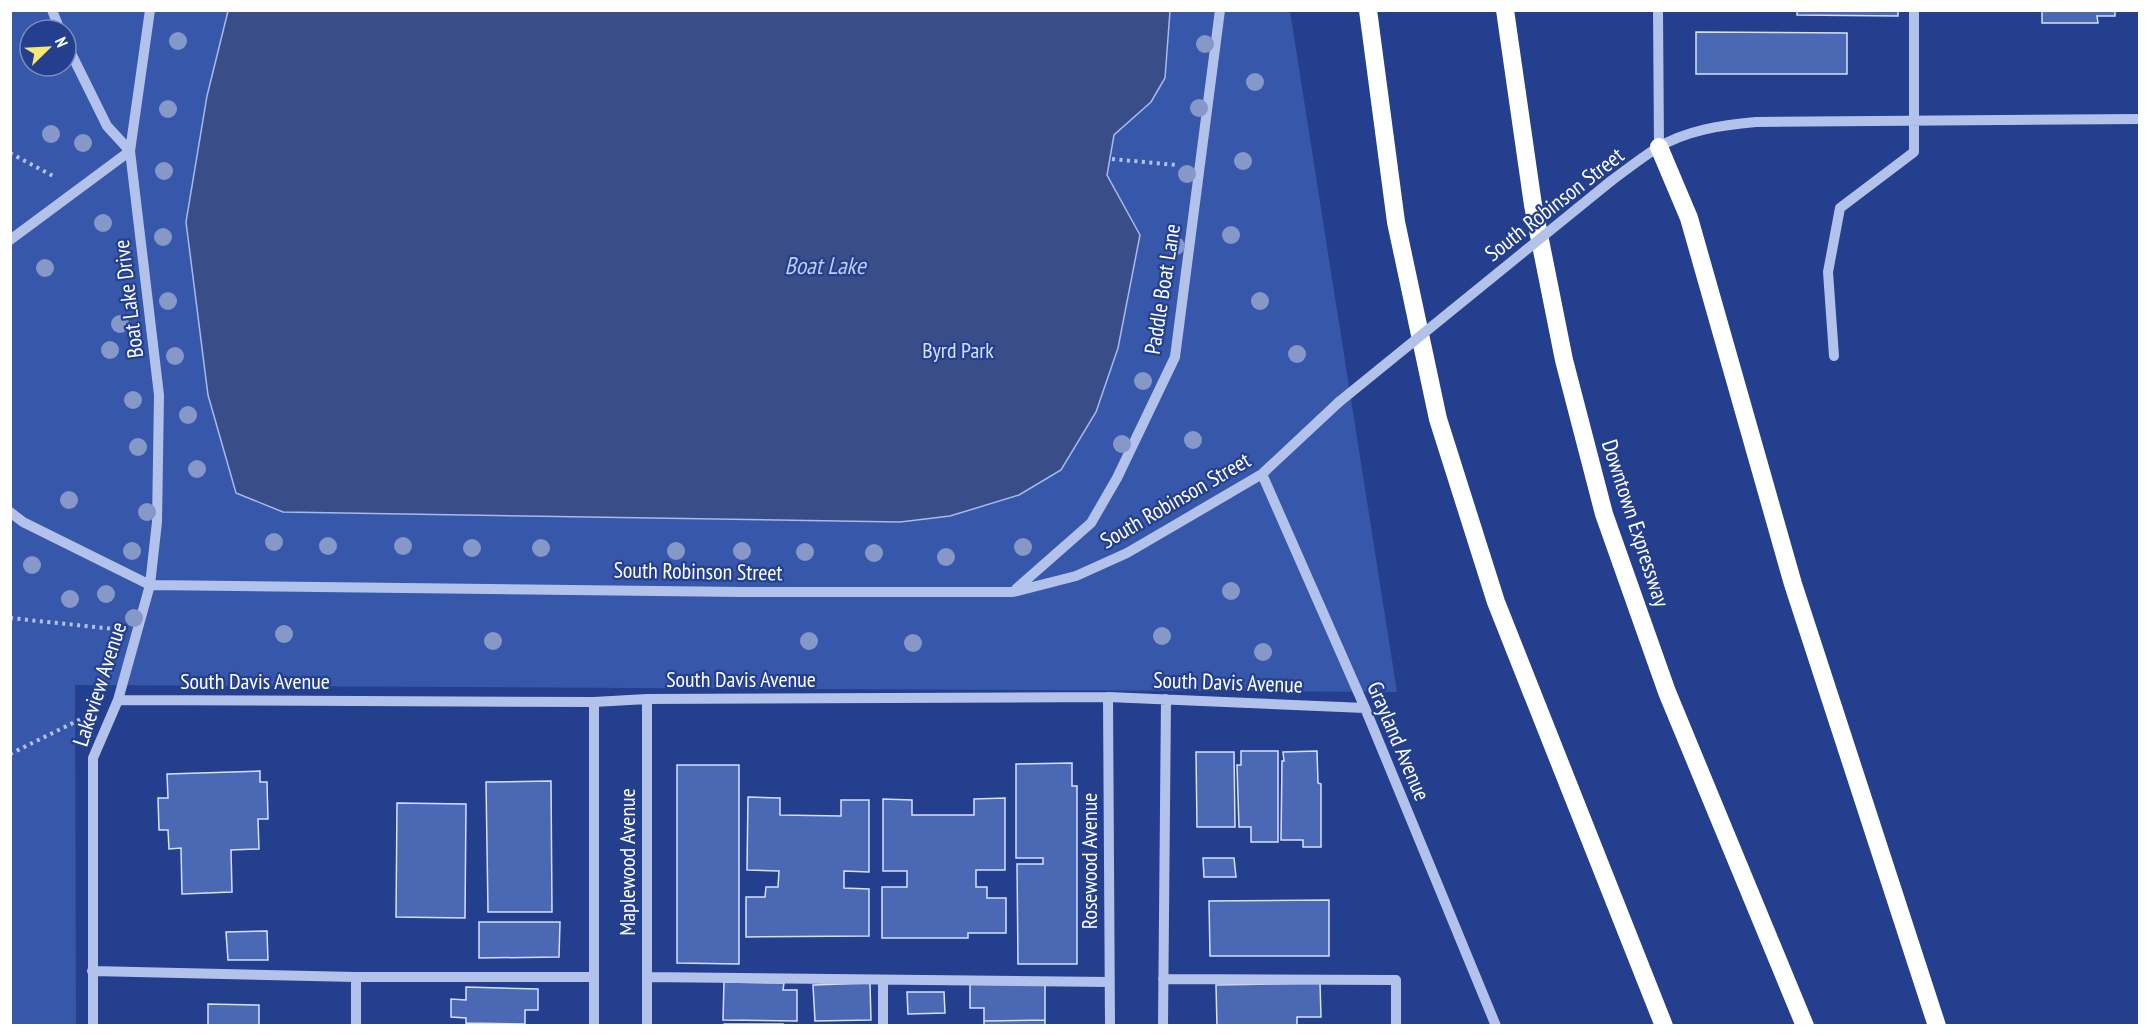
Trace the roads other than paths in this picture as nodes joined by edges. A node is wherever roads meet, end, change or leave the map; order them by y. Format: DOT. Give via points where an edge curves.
graph roads {
  1 [pos="150,10"];
  2 [pos="1220,10"];
  3 [pos="1368,10"];
  4 [pos="1505,10"];
  5 [pos="1658,10"];
  6 [pos="1914,10"];
  7 [pos="78,67"];
  8 [pos="2139,119"];
  9 [pos="1914,122"];
  10 [pos="1659,147"];
  11 [pos="130,151"];
  12 [pos="10,240"];
  13 [pos="1834,356"];
  14 [pos="1262,474"];
  15 [pos="10,512"];
  16 [pos="150,585"];
  17 [pos="1013,592"];
  18 [pos="1108,697"];
  19 [pos="647,699"];
  20 [pos="1166,699"];
  21 [pos="118,700"];
  22 [pos="594,702"];
  23 [pos="1365,708"];
  24 [pos="92,970"];
  25 [pos="356,977"];
  26 [pos="594,977"];
  27 [pos="647,977"];
  28 [pos="1163,979"];
  29 [pos="883,980"];
  30 [pos="1109,982"];
  31 [pos="93,1026"];
  32 [pos="356,1026"];
  33 [pos="594,1026"];
  34 [pos="647,1026"];
  35 [pos="883,1026"];
  36 [pos="1110,1026"];
  37 [pos="1163,1026"];
  38 [pos="1396,1026"];
  39 [pos="1496,1026"];
  40 [pos="1664,1026"];
  41 [pos="1804,1026"];
  42 [pos="1937,1026"];
  1 -- 11 [label="street, Boat Lake Drive"];
  2 -- 17 [label="street, Paddle Boat Lane" via="1175,357 1091,524"];
  3 -- 40 [label="highway" via="1396,222 1438,419 1496,602"];
  4 -- 41 [label="highway, Downtown Expressway" via="1535,216 1564,360 1604,514 1667,692"];
  5 -- 10 [label="street"];
  6 -- 9 [label="street"];
  7 -- 11 [label="street" via="107,126"];
  8 -- 9 [label="street, South Robinson Street"];
  9 -- 10 [label="street, South Robinson Street" via="1732,124 1700,129"];
  9 -- 13 [label="street" via="1914,152 1840,208 1828,272"];
  10 -- 14 [label="street, South Robinson Street, bridge" via="1611,181 1339,402"];
  10 -- 42 [label="highway" via="1689,218 1793,584"];
  11 -- 12 [label="street"];
  11 -- 16 [label="street, Boat Lake Drive" via="159,395 157,522"];
  14 -- 17 [label="street, South Robinson Street" via="1127,553 1076,576"];
  14 -- 23 [label="street, Grayland Avenue"];
  15 -- 16 [label="street"];
  16 -- 17 [label="street, South Robinson Street"];
  16 -- 21 [label="street, Lakeview Avenue"];
  18 -- 19 [label="street, South Davis Avenue"];
  18 -- 20 [label="street, South Davis Avenue"];
  18 -- 30 [label="street, Rosewood Avenue"];
  19 -- 22 [label="street, South Davis Avenue"];
  19 -- 27 [label="street, Maplewood Avenue"];
  20 -- 23 [label="street, South Davis Avenue"];
  20 -- 28 [label="street"];
  21 -- 22 [label="street, South Davis Avenue"];
  21 -- 24 [label="street, Lakeview Avenue" via="93,758"];
  22 -- 26 [label="street, Maplewood Avenue"];
  23 -- 39 [label="street, Grayland Avenue"];
  24 -- 25 [label="street"];
  24 -- 31 [label="street, Lakeview Avenue"];
  25 -- 26 [label="street"];
  25 -- 32 [label="street"];
  26 -- 33 [label="street, Maplewood Avenue"];
  27 -- 29 [label="street"];
  27 -- 34 [label="street, Maplewood Avenue"];
  28 -- 37 [label="street"];
  28 -- 38 [label="street" via="1396,980"];
  29 -- 30 [label="street"];
  29 -- 35 [label="street"];
  30 -- 36 [label="street, Rosewood Avenue"];
}
